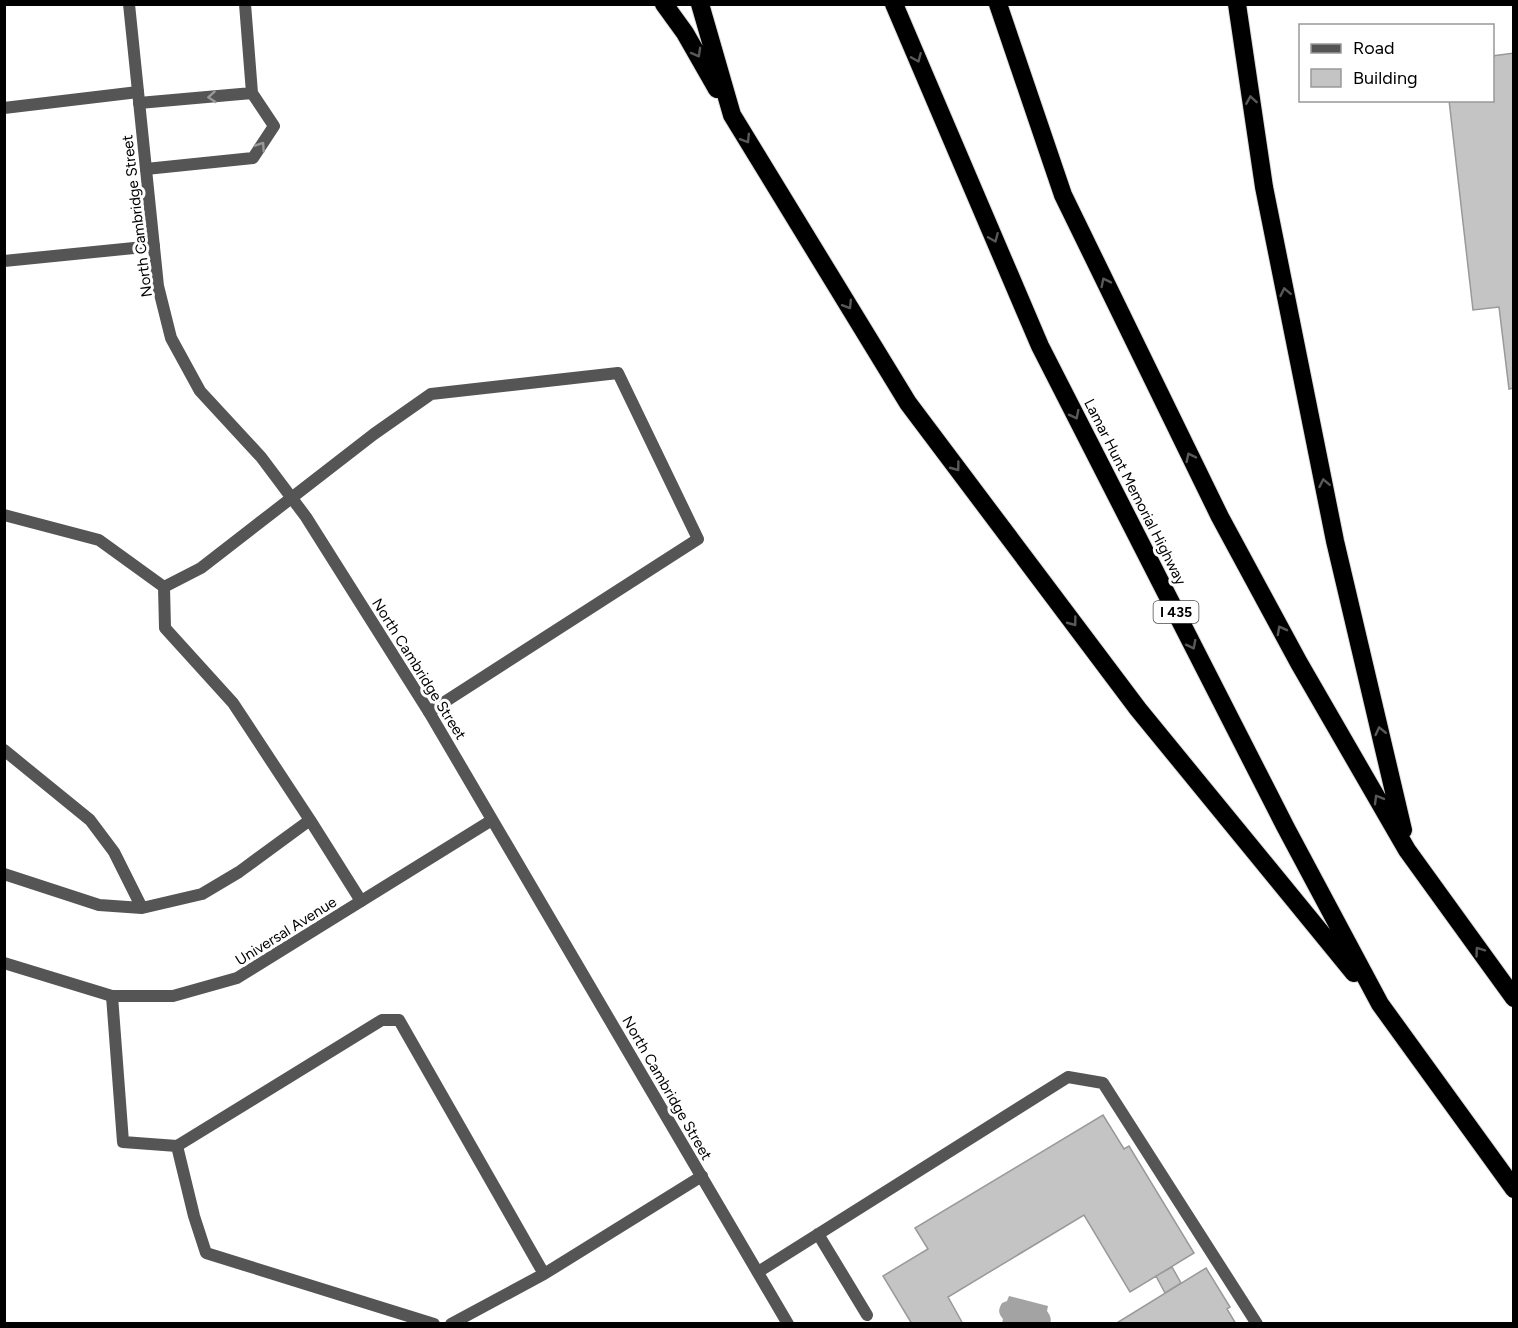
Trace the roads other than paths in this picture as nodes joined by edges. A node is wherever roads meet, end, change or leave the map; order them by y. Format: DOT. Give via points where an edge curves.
graph roads {
  1 [pos="129,4"];
  2 [pos="245,4"];
  3 [pos="664,4"];
  4 [pos="700,4"];
  5 [pos="894,4"];
  6 [pos="998,4"];
  7 [pos="1237,4"];
  8 [pos="252,93"];
  9 [pos="138,98"];
  10 [pos="4,108"];
  11 [pos="732,116"];
  12 [pos="146,169"];
  13 [pos="154,246"];
  14 [pos="4,261"];
  15 [pos="291,497"];
  16 [pos="4,515"];
  17 [pos="164,587"];
  18 [pos="429,712"];
  19 [pos="4,750"];
  20 [pos="310,820"];
  21 [pos="492,820"];
  22 [pos="1407,850"];
  23 [pos="4,874"];
  24 [pos="361,902"];
  25 [pos="142,908"];
  26 [pos="4,963"];
  27 [pos="112,996"];
  28 [pos="1514,998"];
  29 [pos="1380,1004"];
  30 [pos="177,1146"];
  31 [pos="702,1176"];
  32 [pos="1514,1189"];
  33 [pos="818,1234"];
  34 [pos="758,1272"];
  35 [pos="544,1274"];
  36 [pos="867,1315"];
  37 [pos="434,1323"];
  38 [pos="451,1323"];
  39 [pos="788,1323"];
  40 [pos="1257,1323"];
  1 -- 9 [label="street, North Cambridge Street"];
  2 -- 8 [label="street"];
  3 -- 11 [label="highway, one-way"];
  4 -- 11 [label="highway"];
  5 -- 29 [label="highway, Lamar Hunt Memorial Highway / I 435, one-way" via="1040,346"];
  22 -- 6 [label="highway, one-way" via="1220,518 1063,195"];
  22 -- 7 [label="highway, one-way" via="1330,518 1264,188"];
  8 -- 9 [label="street, one-way"];
  12 -- 8 [label="street, one-way" via="253,158 274,126"];
  9 -- 10 [label="street"];
  9 -- 12 [label="street, North Cambridge Street"];
  11 -- 29 [label="highway, one-way" via="908,403 1138,709"];
  12 -- 13 [label="street, North Cambridge Street"];
  13 -- 14 [label="street"];
  13 -- 15 [label="street, North Cambridge Street" via="158,286 171,338 200,391 261,457"];
  15 -- 17 [label="street" via="201,568"];
  15 -- 18 [label="street, North Cambridge Street"];
  15 -- 18 [label="street" via="431,394 618,373 698,538"];
  16 -- 17 [label="street" via="99,540"];
  17 -- 20 [label="street" via="165,628 232,703"];
  18 -- 21 [label="street, North Cambridge Street"];
  19 -- 25 [label="street" via="90,820 114,852"];
  20 -- 24 [label="street"];
  20 -- 25 [label="street" via="202,894"];
  21 -- 24 [label="street, Universal Avenue"];
  21 -- 31 [label="street, North Cambridge Street"];
  28 -- 22 [label="highway, one-way"];
  23 -- 25 [label="street" via="99,905"];
  24 -- 27 [label="street, Universal Avenue" via="237,978 173,996"];
  26 -- 27 [label="street, Universal Avenue"];
  27 -- 30 [label="street" via="123,1142"];
  29 -- 32 [label="highway, Lamar Hunt Memorial Highway / I 435"];
  30 -- 35 [label="street" via="382,1020 399,1020"];
  30 -- 37 [label="street" via="206,1253"];
  31 -- 34 [label="street, North Cambridge Street"];
  31 -- 35 [label="street"];
  33 -- 34 [label="street"];
  33 -- 36 [label="street"];
  33 -- 40 [label="street" via="1068,1077 1104,1083"];
  34 -- 39 [label="street, North Cambridge Street"];
  35 -- 38 [label="street"];
}
